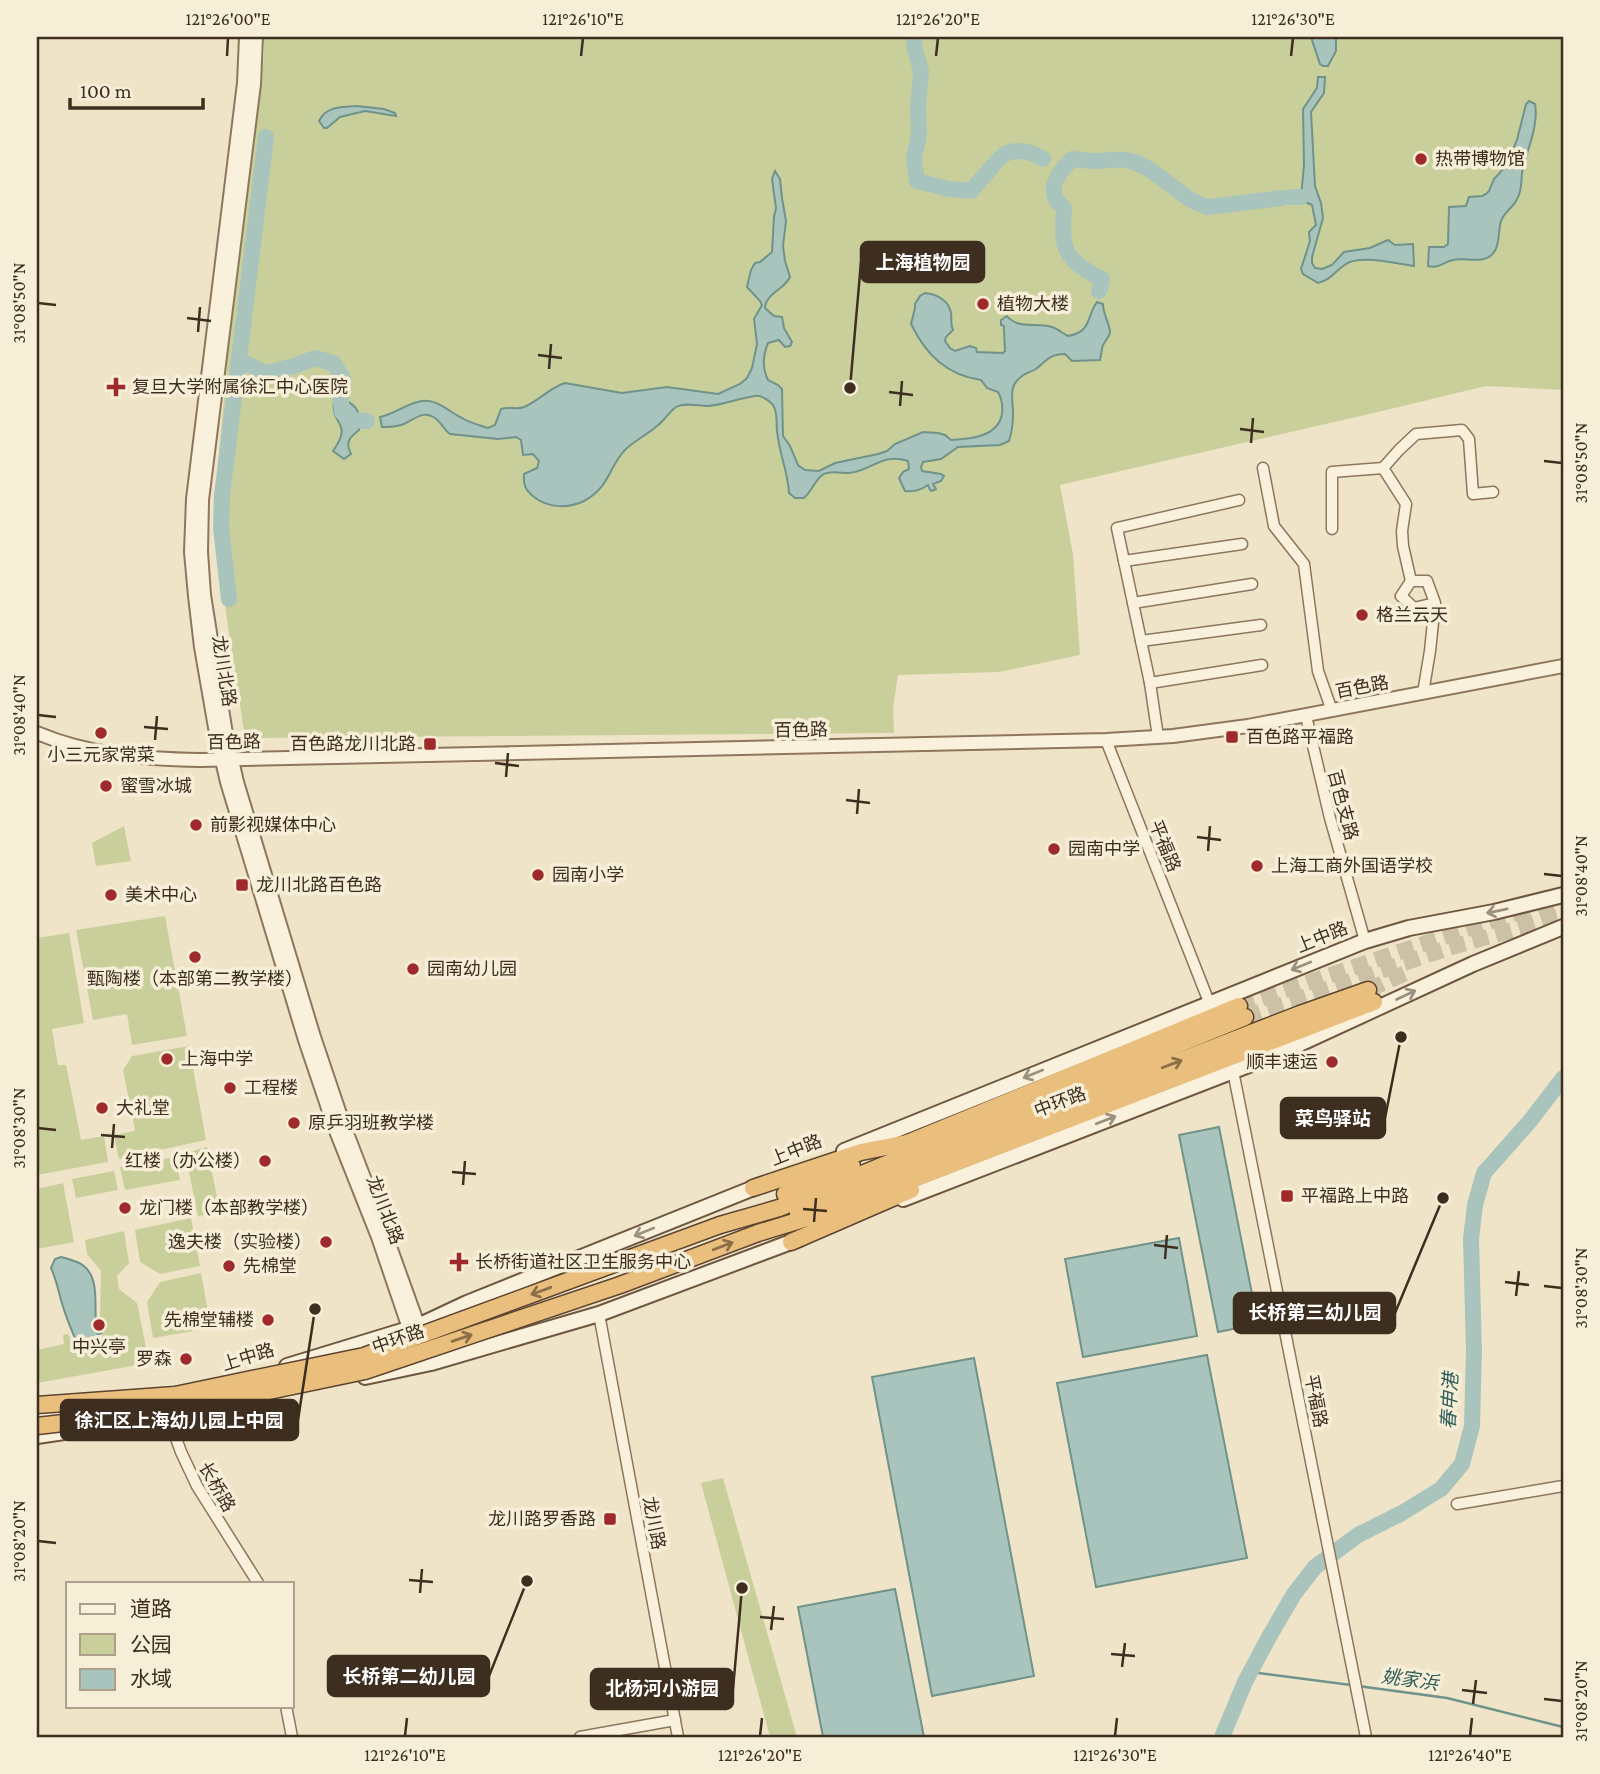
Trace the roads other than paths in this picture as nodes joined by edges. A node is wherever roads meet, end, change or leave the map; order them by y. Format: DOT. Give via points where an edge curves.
graph roads {
  1 [pos="246,37"];
  2 [pos="256,37"];
  3 [pos="1263,468"];
  4 [pos="1383,468"];
  5 [pos="1493,492"];
  6 [pos="1239,500"];
  7 [pos="1332,529"];
  8 [pos="1242,544"];
  9 [pos="1124,561"];
  10 [pos="1411,581"];
  11 [pos="1252,584"];
  12 [pos="1133,603"];
  13 [pos="1435,603"];
  14 [pos="1261,625"];
  15 [pos="1141,641"];
  16 [pos="1262,665"];
  17 [pos="1563,666"];
  18 [pos="1150,683"];
  19 [pos="1423,693"];
  20 [pos="1332,711"];
  21 [pos="1307,716"];
  22 [pos="37,733"];
  23 [pos="1158,737"];
  24 [pos="1106,740"];
  25 [pos="226,760"];
  26 [pos="1563,895"];
  27 [pos="1563,927"];
  28 [pos="1365,940"];
  29 [pos="1209,1002"];
  30 [pos="1233,1070"];
  31 [pos="1115,1101"];
  32 [pos="908,1143"];
  33 [pos="878,1174"];
  34 [pos="753,1188"];
  35 [pos="791,1242"];
  36 [pos="600,1314"];
  37 [pos="414,1328"];
  38 [pos="426,1364"];
  39 [pos="163,1400"];
  40 [pos="37,1405"];
  41 [pos="37,1415"];
  42 [pos="167,1415"];
  43 [pos="37,1426"];
  44 [pos="37,1436"];
  45 [pos="1563,1486"];
  46 [pos="1457,1504"];
  47 [pos="257,1582"];
  48 [pos="286,1708"];
  49 [pos="675,1720"];
  50 [pos="292,1737"];
  51 [pos="580,1737"];
  52 [pos="678,1737"];
  53 [pos="1366,1737"];
  1 -- 25 [label="street, 龙川北路" via="191,527 196,609"];
  2 -- 25 [label="street, 龙川北路" via="201,528 202,574"];
  3 -- 20 [label="street" via="1274,526 1304,564 1318,671"];
  4 -- 5 [label="street" via="1416,434 1462,430 1469,439 1473,494"];
  4 -- 7 [label="street" via="1332,472"];
  4 -- 10 [label="street" via="1406,504 1402,546"];
  6 -- 9 [label="street" via="1117,528"];
  8 -- 9 [label="street"];
  9 -- 12 [label="street"];
  10 -- 13 [label="street" via="1427,581"];
  10 -- 13 [label="street" via="1401,596 1414,608"];
  11 -- 12 [label="street"];
  12 -- 15 [label="street"];
  13 -- 19 [label="street"];
  14 -- 15 [label="street"];
  15 -- 18 [label="street"];
  16 -- 18 [label="street"];
  17 -- 19 [label="street, 百色路"];
  18 -- 23 [label="street"];
  19 -- 20 [label="street, 百色路"];
  20 -- 21 [label="street, 百色路"];
  21 -- 23 [label="street, 百色路"];
  21 -- 28 [label="street, 百色支路"];
  22 -- 25 [label="street, 百色路" via="117,755"];
  23 -- 24 [label="street, 百色路"];
  24 -- 25 [label="street, 百色路"];
  24 -- 29 [label="street, 平福路"];
  25 -- 37 [label="street, 龙川北路" via="305,1040 340,1144"];
  26 -- 28 [label="main road, 上中路, one-way"];
  30 -- 27 [label="main road, one-way"];
  28 -- 29 [label="main road, 上中路, one-way"];
  29 -- 34 [label="main road, 上中路, one-way"];
  35 -- 30 [label="main road, one-way"];
  30 -- 53 [label="street, 平福路"];
  31 -- 33 [label="highway, 中环路"];
  33 -- 31 [label="highway, 中环路, one-way" via="1300,1014 1371,996"];
  31 -- 35 [label="highway"];
  32 -- 33 [label="highway, 中环路"];
  32 -- 33 [label="highway, 中环路" via="1242,1012"];
  32 -- 34 [label="highway" via="861,1152"];
  33 -- 40 [label="highway, 中环路, one-way, bridge" via="720,1225 364,1356 175,1395"];
  43 -- 33 [label="highway, 中环路, one-way, bridge" via="177,1410 365,1371 758,1233"];
  34 -- 37 [label="main road, 上中路, one-way"];
  35 -- 36 [label="main road"];
  36 -- 38 [label="main road"];
  36 -- 49 [label="street, 龙川路"];
  37 -- 38 [label="street, 龙川北路"];
  37 -- 39 [label="main road, 上中路" via="187,1397"];
  38 -- 42 [label="main road"];
  39 -- 41 [label="main road, 上中路"];
  39 -- 42 [label="street, 长桥路"];
  42 -- 44 [label="main road"];
  42 -- 47 [label="street, 长桥路" via="197,1486"];
  45 -- 46 [label="street"];
  48 -- 50 [label="street"];
  49 -- 51 [label="street"];
  49 -- 52 [label="street, 龙川路"];
}
